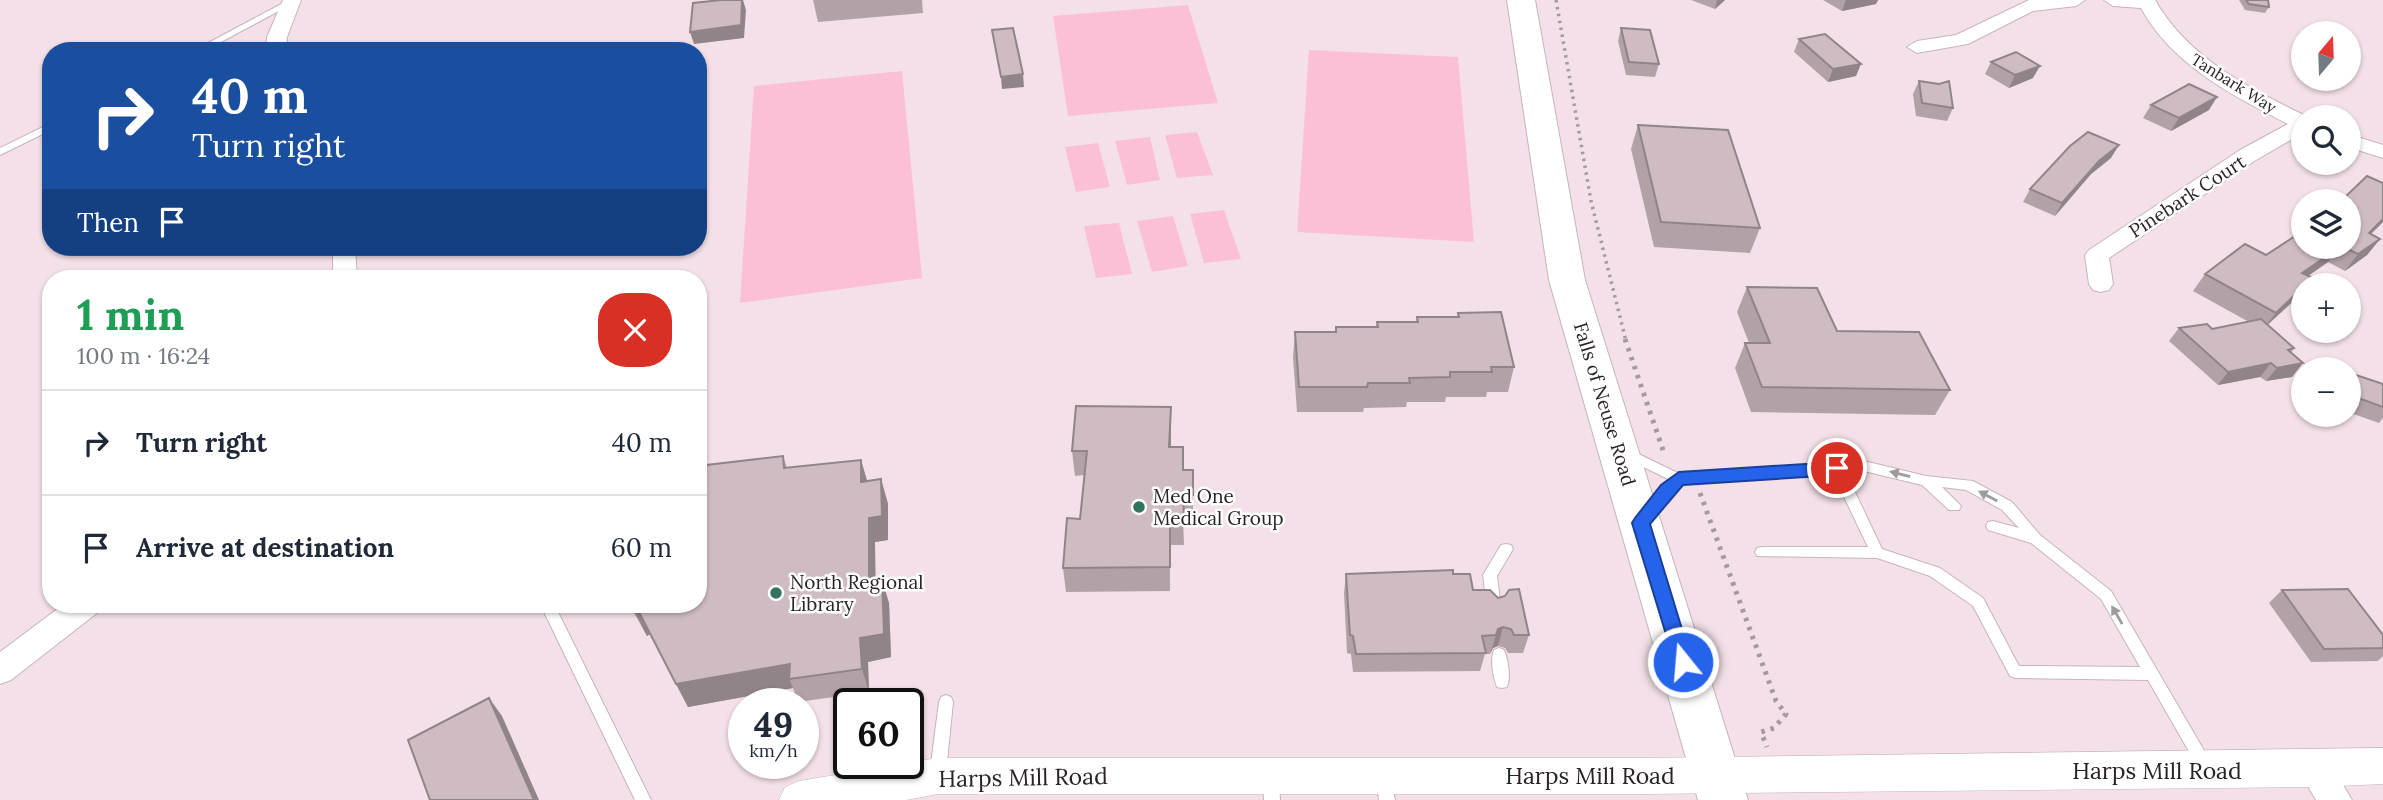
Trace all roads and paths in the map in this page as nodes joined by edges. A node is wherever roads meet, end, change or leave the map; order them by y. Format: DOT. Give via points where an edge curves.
graph roads {
  1 [pos="1521,0"];
  2 [pos="1556,0"];
  3 [pos="2076,0"];
  4 [pos="2113,0"];
  5 [pos="2147,1"];
  6 [pos="291,2"];
  7 [pos="214,42"];
  8 [pos="277,42"];
  9 [pos="1917,47"];
  10 [pos="2291,117"];
  11 [pos="2291,130"];
  12 [pos="42,131"];
  13 [pos="2361,144"];
  14 [pos="0,152"];
  15 [pos="2383,152"];
  16 [pos="2101,284"];
  17 [pos="1618,448"];
  18 [pos="1663,452"];
  19 [pos="1837,468"];
  20 [pos="1679,479"];
  21 [pos="1926,481"];
  22 [pos="1700,494"];
  23 [pos="1957,502"];
  24 [pos="1995,522"];
  25 [pos="1641,523"];
  26 [pos="2036,539"];
  27 [pos="1506,549"];
  28 [pos="1762,552"];
  29 [pos="1877,553"];
  30 [pos="1494,608"];
  31 [pos="74,613"];
  32 [pos="551,613"];
  33 [pos="1499,654"];
  34 [pos="0,670"];
  35 [pos="2151,674"];
  36 [pos="1502,682"];
  37 [pos="946,702"];
  38 [pos="1761,732"];
  39 [pos="2383,766"];
  40 [pos="2208,770"];
  41 [pos="938,776"];
  42 [pos="2325,785"];
  43 [pos="1271,787"];
  44 [pos="1385,787"];
  45 [pos="1720,787"];
  46 [pos="643,800"];
  47 [pos="799,800"];
  1 -- 17 [label="main road, Falls of Neuse Road" via="1567,280"];
  2 -- 18 [label="path" via="1602,254 1639,386"];
  3 -- 9 [label="street" via="2029,6 1961,40"];
  4 -- 5 [label="street"];
  5 -- 10 [label="street, Tanbark Way" via="2187,53"];
  6 -- 7 [label="lane"];
  6 -- 8 [label="street"];
  11 -- 16 [label="street, Pinebark Court" via="2097,255"];
  12 -- 14 [label="lane"];
  13 -- 15 [label="street"];
  17 -- 20 [label="lane"];
  17 -- 25 [label="main road, Falls of Neuse Road"];
  19 -- 20 [label="lane"];
  21 -- 19 [label="lane, one-way" via="1868,467"];
  19 -- 29 [label="lane"];
  20 -- 25 [label="lane"];
  21 -- 23 [label="lane"];
  26 -- 21 [label="lane, one-way" via="2007,506 1968,485"];
  22 -- 38 [label="path" via="1776,701 1786,714 1774,728"];
  24 -- 26 [label="lane"];
  25 -- 45 [label="main road, Falls of Neuse Road"];
  35 -- 26 [label="lane, one-way" via="2106,595"];
  27 -- 30 [label="lane" via="1490,576"];
  28 -- 29 [label="lane"];
  29 -- 35 [label="lane" via="1935,572 1978,602 2015,671"];
  31 -- 34 [label="street"];
  32 -- 46 [label="lane"];
  33 -- 36 [label="lane"];
  35 -- 40 [label="lane"];
  37 -- 41 [label="lane"];
  39 -- 42 [label="street, Harps Mill Road"];
  40 -- 42 [label="street, Harps Mill Road"];
  40 -- 45 [label="street, Harps Mill Road"];
  41 -- 43 [label="street, Harps Mill Road"];
  41 -- 47 [label="street, Harps Mill Road"];
  43 -- 44 [label="street, Harps Mill Road"];
  44 -- 45 [label="street, Harps Mill Road"];
}
